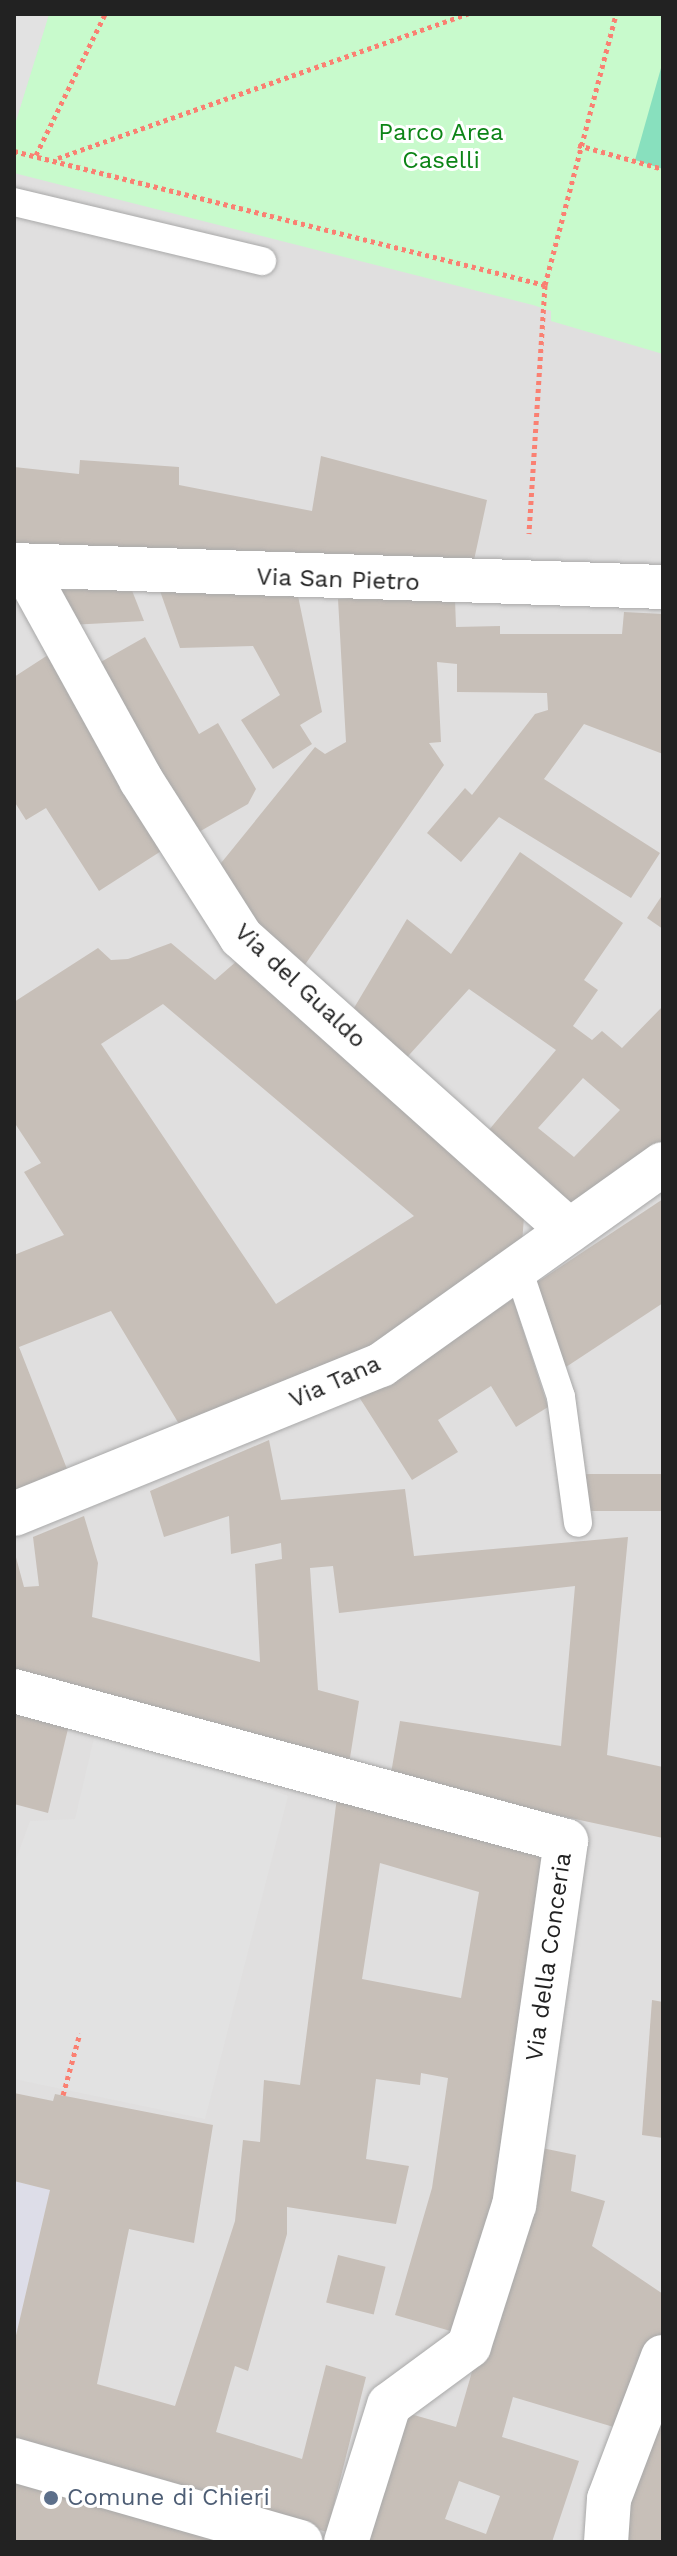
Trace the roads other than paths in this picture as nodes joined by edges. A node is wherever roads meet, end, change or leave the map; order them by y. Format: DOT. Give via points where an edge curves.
graph roads {
  1 [pos="14,202"];
  2 [pos="262,261"];
  3 [pos="19,566"];
  4 [pos="663,587"];
  5 [pos="663,1164"];
  6 [pos="569,1230"];
  7 [pos="517,1266"];
  8 [pos="14,1514"];
  9 [pos="578,1523"];
  10 [pos="14,1691"];
  11 [pos="663,2357"];
  12 [pos="14,2460"];
  13 [pos="300,2542"];
  14 [pos="346,2542"];
  15 [pos="606,2542"];
  1 -- 2 [label="lane"];
  3 -- 4 [label="street, Via San Pietro"];
  3 -- 6 [label="street, Via del Gualdo" via="141,780 241,937"];
  5 -- 6 [label="street, Via Tana"];
  6 -- 7 [label="street, Via Tana"];
  7 -- 8 [label="street, Via Tana" via="381,1365"];
  7 -- 9 [label="lane" via="561,1397"];
  10 -- 14 [label="street, Via della Conceria" via="566,1841 514,2205 469,2346 389,2405"];
  11 -- 15 [label="street" via="609,2499"];
  12 -- 13 [label="street"];
}
